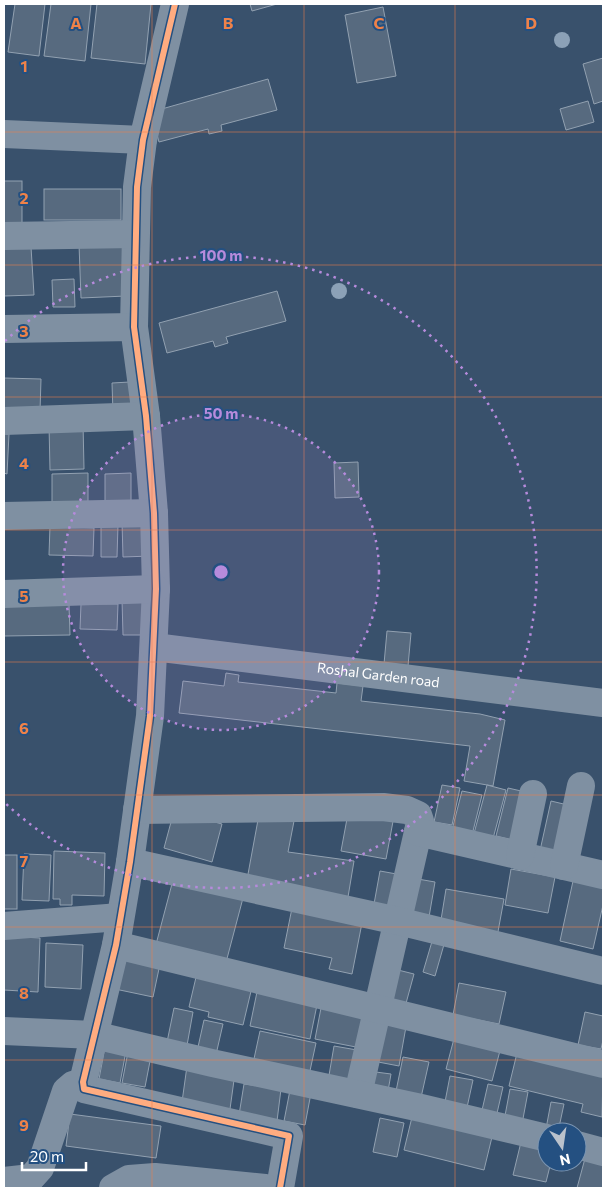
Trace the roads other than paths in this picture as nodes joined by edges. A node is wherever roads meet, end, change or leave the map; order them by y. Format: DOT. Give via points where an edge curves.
graph roads {
  1 [pos="175,4"];
  2 [pos="4,134"];
  3 [pos="143,140"];
  4 [pos="135,234"];
  5 [pos="4,236"];
  6 [pos="134,327"];
  7 [pos="4,329"];
  8 [pos="146,416"];
  9 [pos="4,421"];
  10 [pos="154,513"];
  11 [pos="4,516"];
  12 [pos="156,589"];
  13 [pos="4,594"];
  14 [pos="154,648"];
  15 [pos="603,703"];
  16 [pos="581,786"];
  17 [pos="533,794"];
  18 [pos="137,810"];
  19 [pos="418,832"];
  20 [pos="520,856"];
  21 [pos="130,862"];
  22 [pos="564,866"];
  23 [pos="603,875"];
  24 [pos="120,917"];
  25 [pos="398,921"];
  26 [pos="4,926"];
  27 [pos="116,945"];
  28 [pos="603,971"];
  29 [pos="376,1009"];
  30 [pos="4,1031"];
  31 [pos="94,1035"];
  32 [pos="603,1064"];
  33 [pos="83,1082"];
  34 [pos="358,1094"];
  35 [pos="537,1136"];
  36 [pos="4,1181"];
  37 [pos="113,1188"];
  38 [pos="266,1188"];
  39 [pos="280,1188"];
  1 -- 3 [label="street"];
  2 -- 3 [label="street"];
  3 -- 4 [label="street"];
  4 -- 5 [label="street"];
  4 -- 6 [label="street"];
  6 -- 7 [label="street"];
  6 -- 8 [label="street"];
  8 -- 9 [label="street"];
  8 -- 10 [label="street"];
  10 -- 11 [label="street"];
  10 -- 12 [label="street"];
  12 -- 13 [label="street"];
  12 -- 14 [label="street"];
  14 -- 15 [label="street, Roshal Garden road"];
  14 -- 18 [label="street" via="150,716"];
  16 -- 22 [label="street"];
  17 -- 20 [label="street"];
  18 -- 19 [label="street" via="383,807 418,815"];
  18 -- 21 [label="street"];
  19 -- 20 [label="street"];
  19 -- 25 [label="street"];
  20 -- 22 [label="street"];
  21 -- 24 [label="street"];
  21 -- 25 [label="street"];
  22 -- 23 [label="street"];
  24 -- 26 [label="street"];
  24 -- 27 [label="street"];
  25 -- 28 [label="street"];
  25 -- 29 [label="street"];
  27 -- 29 [label="street"];
  27 -- 31 [label="street"];
  29 -- 32 [label="street"];
  29 -- 34 [label="street"];
  30 -- 31 [label="street"];
  31 -- 33 [label="street"];
  31 -- 34 [label="street"];
  33 -- 36 [label="street" via="66,1091 40,1168 31,1178"];
  33 -- 39 [label="street" via="84,1089 289,1136"];
  34 -- 35 [label="street"];
  37 -- 38 [label="street" via="129,1179 155,1177"];
}
